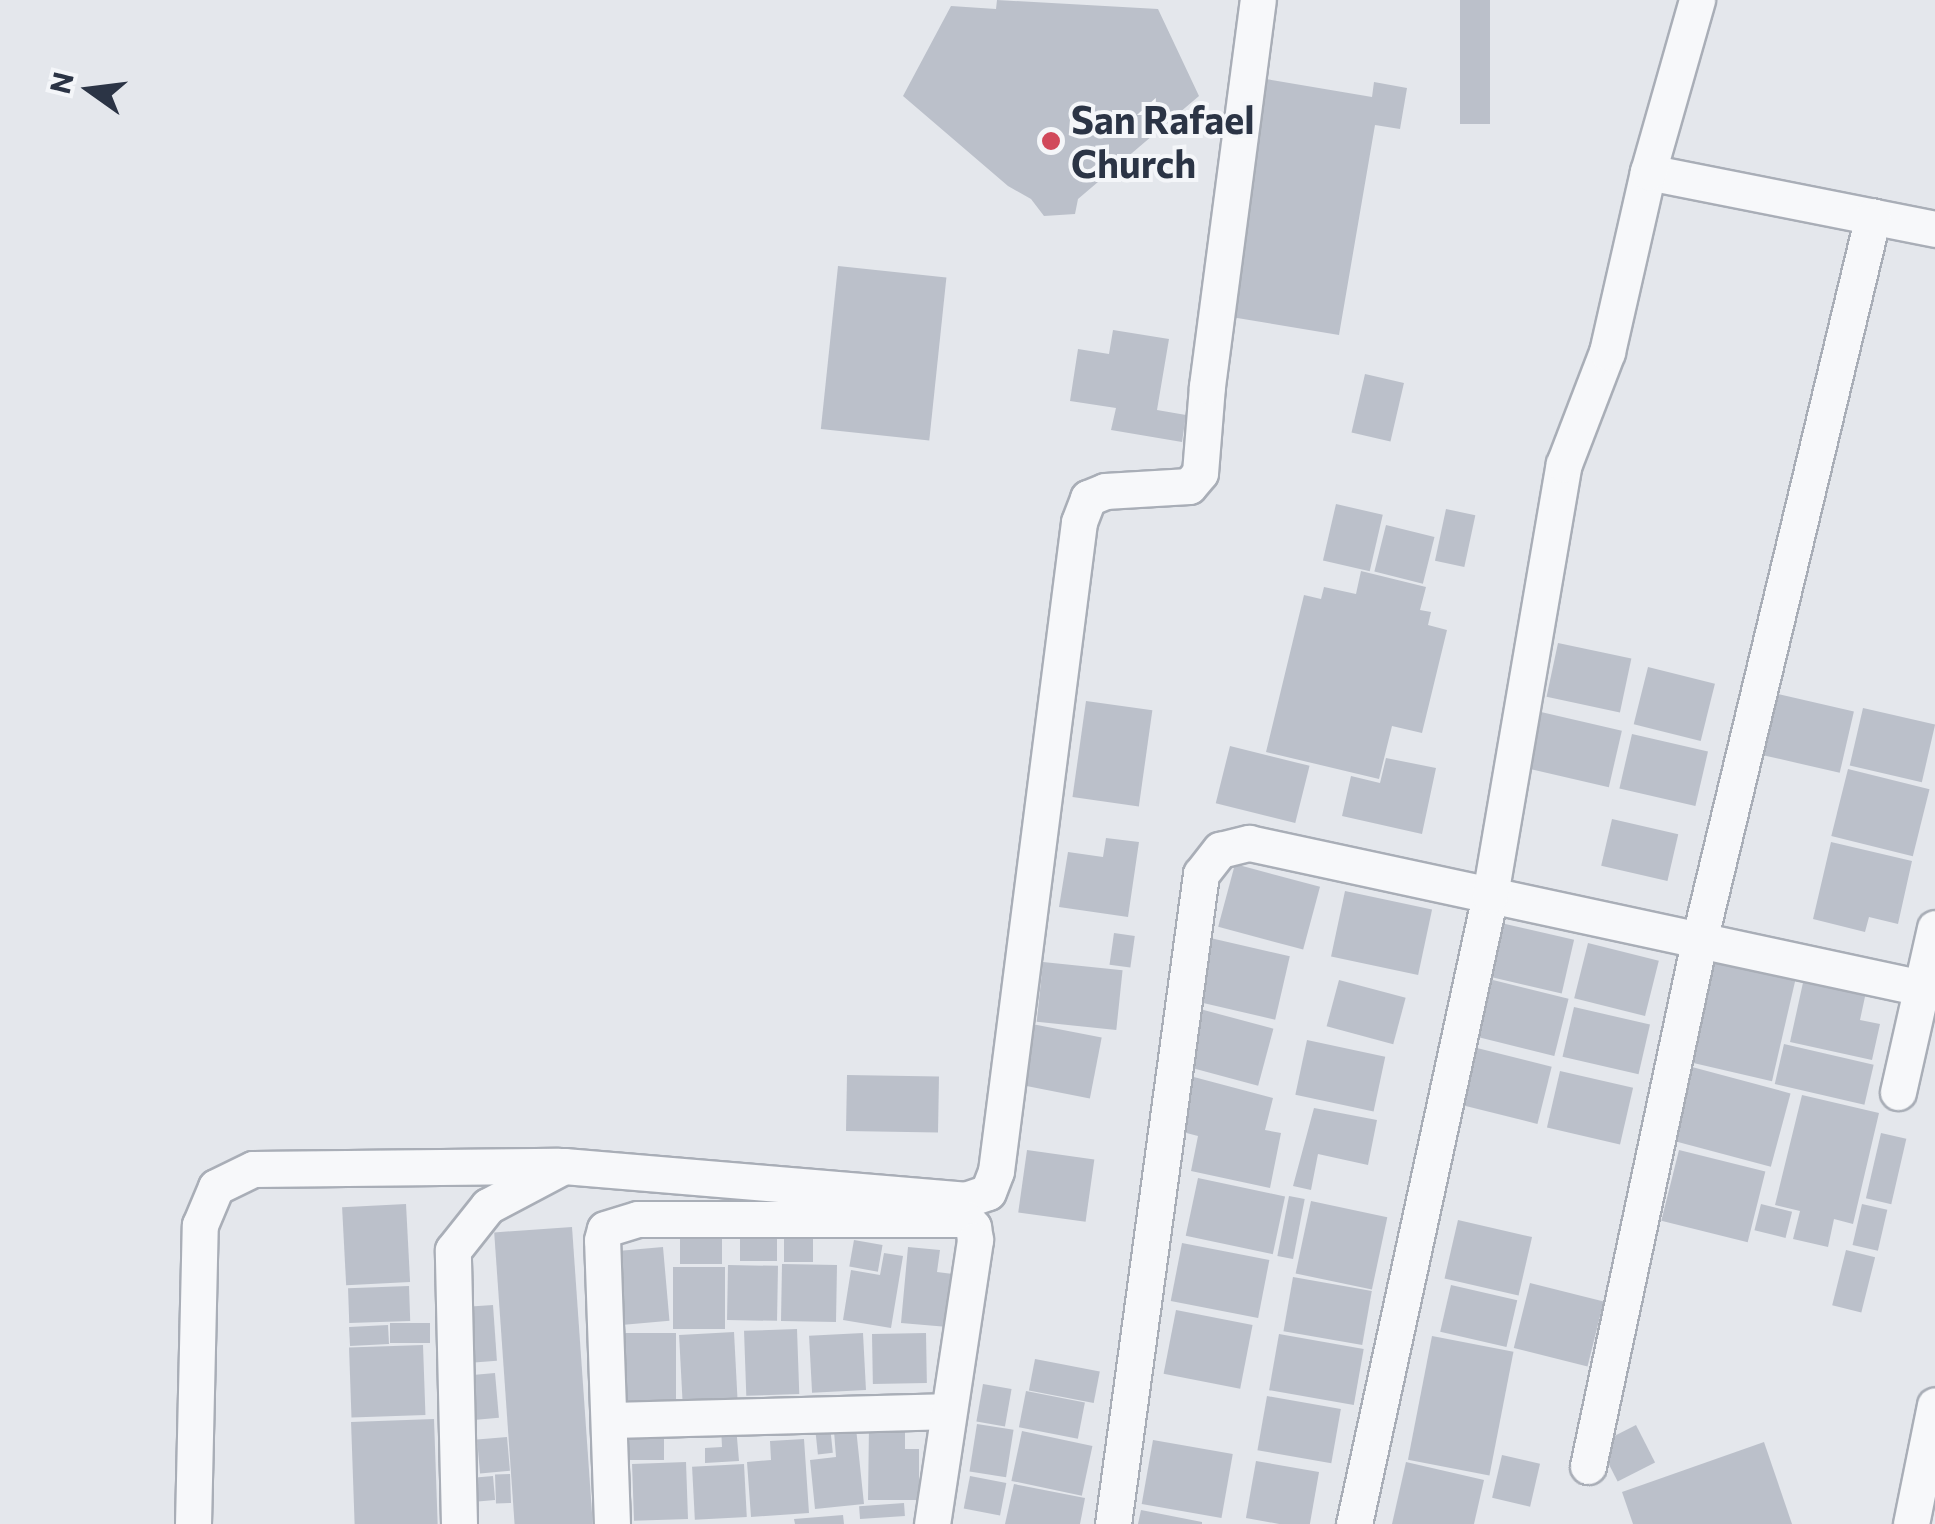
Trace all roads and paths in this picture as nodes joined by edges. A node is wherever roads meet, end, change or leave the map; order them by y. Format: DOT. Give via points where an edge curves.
graph roads {
  1 [pos="1258,0"];
  2 [pos="1697,0"];
  3 [pos="1648,172"];
  4 [pos="1873,216"];
  5 [pos="1935,229"];
  6 [pos="1490,894"];
  7 [pos="1935,928"];
  8 [pos="1700,937"];
  9 [pos="1922,988"];
  10 [pos="1898,1092"];
  11 [pos="564,1166"];
  12 [pos="1935,1405"];
  13 [pos="946,1411"];
  14 [pos="610,1420"];
  15 [pos="1588,1466"];
  16 [pos="193,1524"];
  17 [pos="459,1524"];
  18 [pos="612,1524"];
  19 [pos="932,1524"];
  20 [pos="1113,1524"];
  21 [pos="1354,1524"];
  22 [pos="1911,1524"];
  1 -- 11 [label="street" via="1200,474 1190,486 1105,491 1088,498 1079,522 996,1172 988,1192 966,1200"];
  2 -- 3 [label="street"];
  3 -- 4 [label="street"];
  3 -- 6 [label="street" via="1607,352 1564,464"];
  4 -- 5 [label="street"];
  4 -- 8 [label="street"];
  6 -- 8 [label="street"];
  6 -- 20 [label="street" via="1249,843 1220,850 1209,861 1202,874"];
  6 -- 21 [label="street"];
  7 -- 9 [label="street"];
  8 -- 9 [label="street"];
  8 -- 15 [label="street"];
  9 -- 10 [label="street"];
  11 -- 16 [label="street" via="253,1169 216,1187 200,1225"];
  11 -- 17 [label="street" via="488,1206 453,1250"];
  12 -- 22 [label="street"];
  13 -- 14 [label="street"];
  13 -- 14 [label="street" via="975,1240 966,1219 638,1220 605,1228 602,1240"];
  13 -- 19 [label="street"];
  14 -- 18 [label="street"];
}
